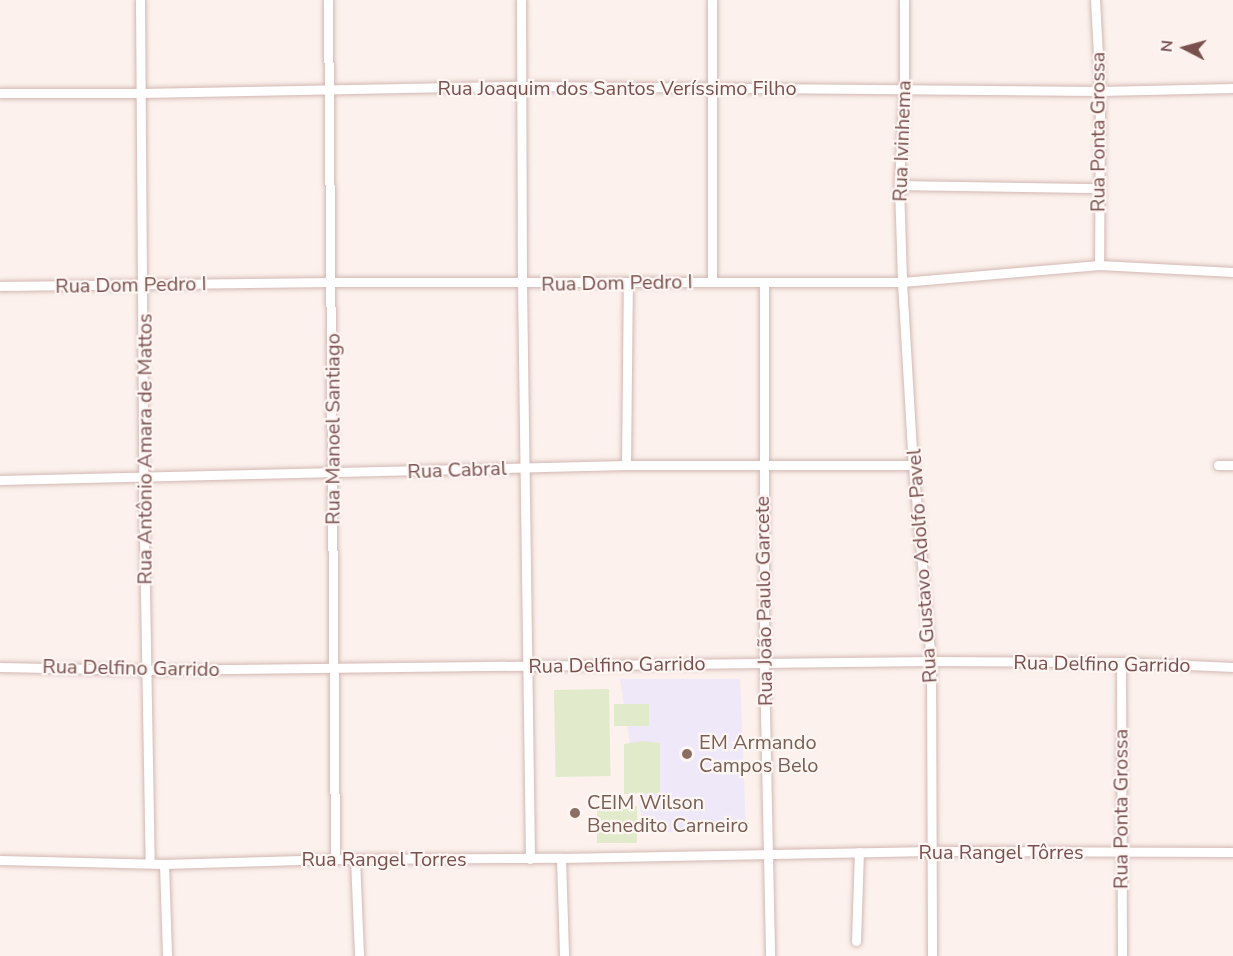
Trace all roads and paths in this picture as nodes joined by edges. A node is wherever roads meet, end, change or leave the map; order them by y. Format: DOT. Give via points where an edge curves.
graph roads {
  1 [pos="140,0"];
  2 [pos="328,0"];
  3 [pos="521,0"];
  4 [pos="712,0"];
  5 [pos="904,0"];
  6 [pos="1095,0"];
  7 [pos="522,86"];
  8 [pos="712,87"];
  9 [pos="904,88"];
  10 [pos="1233,88"];
  11 [pos="328,90"];
  12 [pos="1100,91"];
  13 [pos="0,93"];
  14 [pos="142,93"];
  15 [pos="899,184"];
  16 [pos="1099,188"];
  17 [pos="1099,265"];
  18 [pos="1233,272"];
  19 [pos="332,282"];
  20 [pos="628,282"];
  21 [pos="712,282"];
  22 [pos="764,282"];
  23 [pos="902,282"];
  24 [pos="522,284"];
  25 [pos="144,285"];
  26 [pos="0,286"];
  27 [pos="763,464"];
  28 [pos="626,465"];
  29 [pos="913,465"];
  30 [pos="1218,465"];
  31 [pos="1233,465"];
  32 [pos="524,468"];
  33 [pos="333,474"];
  34 [pos="143,477"];
  35 [pos="0,480"];
  36 [pos="931,662"];
  37 [pos="1121,662"];
  38 [pos="764,664"];
  39 [pos="527,666"];
  40 [pos="0,667"];
  41 [pos="1233,667"];
  42 [pos="335,668"];
  43 [pos="147,670"];
  44 [pos="932,851"];
  45 [pos="859,852"];
  46 [pos="1233,852"];
  47 [pos="1120,853"];
  48 [pos="769,855"];
  49 [pos="561,858"];
  50 [pos="335,859"];
  51 [pos="355,859"];
  52 [pos="530,859"];
  53 [pos="0,860"];
  54 [pos="150,862"];
  55 [pos="164,864"];
  56 [pos="856,941"];
  57 [pos="167,956"];
  58 [pos="359,956"];
  59 [pos="564,956"];
  60 [pos="770,956"];
  61 [pos="932,956"];
  62 [pos="1122,956"];
  1 -- 14 [label="street, Rua Antônio Amara de Mattos"];
  2 -- 11 [label="street, Rua Manoel Santiago"];
  3 -- 7 [label="street"];
  4 -- 8 [label="street"];
  5 -- 9 [label="street, Rua Ivinhema"];
  6 -- 12 [label="street, Rua Ponta Grossa"];
  7 -- 8 [label="street, Rua Joaquim dos Santos Veríssimo Filho"];
  7 -- 11 [label="street, Rua Joaquim dos Santos Veríssimo Filho"];
  7 -- 24 [label="street"];
  8 -- 9 [label="street, Rua Joaquim dos Santos Veríssimo Filho"];
  8 -- 21 [label="street"];
  9 -- 12 [label="street, Rua Joaquim dos Santos Veríssimo Filho"];
  9 -- 15 [label="street, Rua Ivinhema"];
  10 -- 12 [label="street, Rua Joaquim dos Santos Veríssimo Filho"];
  11 -- 14 [label="street, Rua Joaquim dos Santos Veríssimo Filho"];
  11 -- 19 [label="street, Rua Manoel Santiago"];
  12 -- 16 [label="street, Rua Ponta Grossa"];
  13 -- 14 [label="street, Rua Joaquim dos Santos Veríssimo Filho"];
  14 -- 25 [label="street, Rua Antônio Amara de Mattos"];
  15 -- 16 [label="street"];
  15 -- 23 [label="street, Rua Ivinhema"];
  16 -- 17 [label="street, Rua Ponta Grossa"];
  17 -- 18 [label="street, Rua Dom Pedro I"];
  17 -- 23 [label="street, Rua Dom Pedro I"];
  19 -- 24 [label="street, Rua Dom Pedro I"];
  19 -- 25 [label="street, Rua Dom Pedro I"];
  19 -- 33 [label="street, Rua Manoel Santiago"];
  20 -- 21 [label="street, Rua Dom Pedro I"];
  20 -- 24 [label="street, Rua Dom Pedro I"];
  20 -- 28 [label="street"];
  21 -- 22 [label="street, Rua Dom Pedro I"];
  22 -- 23 [label="street, Rua Dom Pedro I"];
  22 -- 27 [label="street, Rua João Paulo Garcete"];
  23 -- 29 [label="street, Rua Gustavo Adolfo Pavel"];
  24 -- 32 [label="street"];
  25 -- 26 [label="street, Rua Dom Pedro I"];
  25 -- 34 [label="street, Rua Antônio Amara de Mattos"];
  27 -- 28 [label="street, Rua Cabral"];
  27 -- 29 [label="street, Rua Cabral"];
  27 -- 38 [label="street, Rua João Paulo Garcete"];
  28 -- 32 [label="street, Rua Cabral"];
  29 -- 36 [label="street, Rua Gustavo Adolfo Pavel"];
  30 -- 31 [label="street"];
  32 -- 33 [label="street, Rua Cabral"];
  32 -- 39 [label="street"];
  33 -- 34 [label="street, Rua Cabral"];
  33 -- 42 [label="street, Rua Manoel Santiago"];
  34 -- 35 [label="street, Rua Cabral"];
  34 -- 43 [label="street, Rua Antônio Amara de Mattos"];
  36 -- 37 [label="street, Rua Delfino Garrido"];
  36 -- 38 [label="street, Rua Delfino Garrido"];
  36 -- 44 [label="street, Rua Gustavo Adolfo Pavel"];
  37 -- 41 [label="street, Rua Delfino Garrido"];
  37 -- 47 [label="street, Rua Ponta Grossa"];
  38 -- 39 [label="street, Rua Delfino Garrido"];
  38 -- 48 [label="street, Rua João Paulo Garcete"];
  39 -- 42 [label="street, Rua Delfino Garrido"];
  39 -- 52 [label="street"];
  40 -- 43 [label="street, Rua Delfino Garrido"];
  42 -- 43 [label="street, Rua Delfino Garrido"];
  42 -- 50 [label="street, Rua Manoel Santiago"];
  43 -- 54 [label="street, Rua Antônio Amara de Mattos"];
  44 -- 45 [label="street, Rua Rangel Tôrres"];
  44 -- 47 [label="street, Rua Rangel Tôrres"];
  44 -- 61 [label="street"];
  45 -- 48 [label="street, Rua Rangel Tôrres"];
  45 -- 56 [label="street"];
  46 -- 47 [label="street, Rua Rangel Tôrres"];
  47 -- 62 [label="street, Rua Ponta Grossa"];
  48 -- 49 [label="street, Rua Rangel Torres"];
  48 -- 60 [label="street, Rua João Paulo Garcete"];
  49 -- 52 [label="street, Rua Rangel Torres"];
  49 -- 59 [label="street"];
  50 -- 51 [label="street, Rua Rangel Torres"];
  50 -- 55 [label="street, Rua Rangel Torres"];
  51 -- 52 [label="street, Rua Rangel Torres"];
  51 -- 58 [label="street"];
  53 -- 54 [label="street, Rua Rangel Torres"];
  54 -- 55 [label="street, Rua Rangel Torres"];
  55 -- 57 [label="street"];
}
